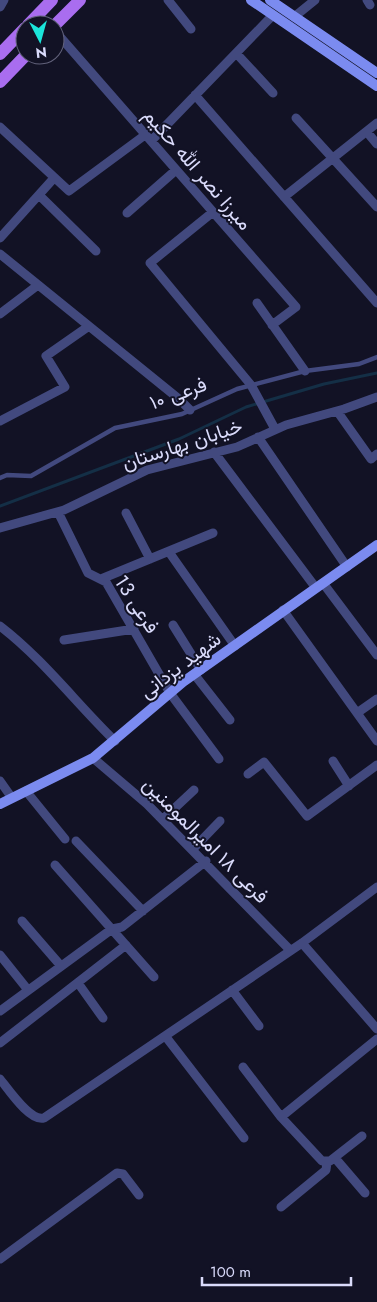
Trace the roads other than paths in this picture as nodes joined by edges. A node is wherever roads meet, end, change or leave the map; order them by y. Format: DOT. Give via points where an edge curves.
graph roads {
  1 [pos="4,0"];
  2 [pos="52,0"];
  3 [pos="80,0"];
  4 [pos="168,0"];
  5 [pos="251,0"];
  6 [pos="270,0"];
  7 [pos="315,0"];
  8 [pos="0,7"];
  9 [pos="38,15"];
  10 [pos="65,15"];
  11 [pos="273,15"];
  12 [pos="294,17"];
  13 [pos="190,29"];
  14 [pos="15,38"];
  15 [pos="65,43"];
  16 [pos="236,53"];
  17 [pos="0,54"];
  18 [pos="16,65"];
  19 [pos="377,73"];
  20 [pos="0,82"];
  21 [pos="377,86"];
  22 [pos="273,93"];
  23 [pos="195,95"];
  24 [pos="296,118"];
  25 [pos="377,123"];
  26 [pos="0,127"];
  27 [pos="367,132"];
  28 [pos="148,138"];
  29 [pos="377,144"];
  30 [pos="333,158"];
  31 [pos="176,170"];
  32 [pos="54,178"];
  33 [pos="39,195"];
  34 [pos="284,197"];
  35 [pos="377,207"];
  36 [pos="213,212"];
  37 [pos="127,213"];
  38 [pos="0,238"];
  39 [pos="96,251"];
  40 [pos="0,254"];
  41 [pos="38,285"];
  42 [pos="257,303"];
  43 [pos="377,303"];
  44 [pos="0,314"];
  45 [pos="272,325"];
  46 [pos="88,326"];
  47 [pos="377,357"];
  48 [pos="306,371"];
  49 [pos="252,388"];
  50 [pos="377,397"];
  51 [pos="190,410"];
  52 [pos="337,411"];
  53 [pos="0,421"];
  54 [pos="275,429"];
  55 [pos="258,437"];
  56 [pos="214,452"];
  57 [pos="377,454"];
  58 [pos="0,478"];
  59 [pos="58,512"];
  60 [pos="126,513"];
  61 [pos="0,528"];
  62 [pos="213,534"];
  63 [pos="377,545"];
  64 [pos="168,552"];
  65 [pos="150,559"];
  66 [pos="347,567"];
  67 [pos="101,579"];
  68 [pos="320,585"];
  69 [pos="283,610"];
  70 [pos="173,625"];
  71 [pos="0,626"];
  72 [pos="134,629"];
  73 [pos="64,640"];
  74 [pos="235,646"];
  75 [pos="377,655"];
  76 [pos="197,672"];
  77 [pos="170,693"];
  78 [pos="377,699"];
  79 [pos="357,713"];
  80 [pos="230,720"];
  81 [pos="115,741"];
  82 [pos="377,741"];
  83 [pos="93,758"];
  84 [pos="220,759"];
  85 [pos="333,761"];
  86 [pos="377,765"];
  87 [pos="248,774"];
  88 [pos="0,781"];
  89 [pos="349,786"];
  90 [pos="26,790"];
  91 [pos="194,790"];
  92 [pos="12,798"];
  93 [pos="0,804"];
  94 [pos="162,818"];
  95 [pos="220,821"];
  96 [pos="65,839"];
  97 [pos="76,841"];
  98 [pos="193,849"];
  99 [pos="206,862"];
  100 [pos="55,865"];
  101 [pos="377,887"];
  102 [pos="143,911"];
  103 [pos="22,922"];
  104 [pos="112,929"];
  105 [pos="302,943"];
  106 [pos="126,945"];
  107 [pos="290,950"];
  108 [pos="0,955"];
  109 [pos="62,966"];
  110 [pos="154,977"];
  111 [pos="78,983"];
  112 [pos="28,990"];
  113 [pos="232,990"];
  114 [pos="0,1011"];
  115 [pos="103,1018"];
  116 [pos="260,1026"];
  117 [pos="377,1029"];
  118 [pos="166,1037"];
  119 [pos="377,1039"];
  120 [pos="0,1044"];
  121 [pos="243,1066"];
  122 [pos="1,1082"];
  123 [pos="281,1117"];
  124 [pos="362,1136"];
  125 [pos="244,1138"];
  126 [pos="331,1160"];
  127 [pos="365,1193"];
  128 [pos="139,1194"];
  129 [pos="281,1207"];
  130 [pos="0,1259"];
  1 -- 8 [label="street"];
  2 -- 9 [label="main road"];
  3 -- 10 [label="main road"];
  4 -- 13 [label="street"];
  5 -- 11 [label="street"];
  6 -- 12 [label="street"];
  7 -- 12 [label="street"];
  11 -- 16 [label="street"];
  11 -- 21 [label="street"];
  12 -- 19 [label="street"];
  14 -- 17 [label="main road"];
  15 -- 28 [label="street, میرزا نصر الله حکیم"];
  16 -- 22 [label="street"];
  16 -- 23 [label="street"];
  18 -- 20 [label="main road"];
  23 -- 28 [label="street"];
  23 -- 34 [label="street"];
  24 -- 30 [label="street"];
  25 -- 27 [label="street"];
  26 -- 32 [label="street"];
  27 -- 29 [label="street"];
  27 -- 30 [label="street"];
  28 -- 31 [label="street, میرزا نصر الله حکیم"];
  28 -- 32 [label="street" via="69,191"];
  30 -- 34 [label="street"];
  30 -- 35 [label="street"];
  31 -- 36 [label="street, میرزا نصر الله حکیم"];
  31 -- 37 [label="street"];
  32 -- 33 [label="street"];
  33 -- 38 [label="street"];
  33 -- 39 [label="street"];
  34 -- 43 [label="street"];
  36 -- 45 [label="street, میرزا نصر الله حکیم" via="296,307"];
  36 -- 49 [label="street" via="150,263"];
  40 -- 41 [label="street"];
  41 -- 44 [label="street"];
  41 -- 46 [label="street"];
  42 -- 45 [label="street"];
  45 -- 48 [label="street"];
  46 -- 51 [label="street"];
  46 -- 53 [label="street" via="46,356 65,387"];
  47 -- 48 [label="lane, فرعی ۱۰" via="359,364"];
  48 -- 49 [label="lane, فرعی ۱۰"];
  49 -- 51 [label="lane, فرعی ۱۰" via="237,389"];
  49 -- 54 [label="street"];
  50 -- 52 [label="street, خیابان بهارستان"];
  51 -- 58 [label="lane, فرعی ۱۰" via="147,423 115,428 30,476 7,475"];
  52 -- 54 [label="street, خیابان بهارستان"];
  52 -- 57 [label="street" via="371,459"];
  54 -- 55 [label="street, خیابان بهارستان"];
  55 -- 56 [label="street, خیابان بهارستان"];
  55 -- 66 [label="street"];
  56 -- 59 [label="street, خیابان بهارستان" via="147,470"];
  56 -- 68 [label="street"];
  59 -- 61 [label="street, خیابان بهارستان"];
  59 -- 67 [label="street, فرعی 13" via="88,573"];
  60 -- 65 [label="street"];
  62 -- 64 [label="street"];
  63 -- 66 [label="street, شهید یزدانی"];
  64 -- 65 [label="street"];
  64 -- 74 [label="street"];
  65 -- 67 [label="street"];
  66 -- 68 [label="street, شهید یزدانی"];
  67 -- 72 [label="street, فرعی 13" via="106,582"];
  68 -- 69 [label="street, شهید یزدانی"];
  68 -- 75 [label="street"];
  69 -- 74 [label="street, شهید یزدانی"];
  69 -- 79 [label="street"];
  70 -- 76 [label="street"];
  71 -- 81 [label="street" via="47,668"];
  72 -- 73 [label="street"];
  72 -- 77 [label="street, فرعی 13"];
  74 -- 76 [label="street, شهید یزدانی"];
  76 -- 77 [label="street, شهید یزدانی"];
  76 -- 80 [label="street"];
  77 -- 81 [label="street, شهید یزدانی"];
  77 -- 84 [label="street, فرعی 13"];
  78 -- 79 [label="street"];
  79 -- 82 [label="street"];
  81 -- 83 [label="street, شهید یزدانی"];
  83 -- 90 [label="street, شهید یزدانی"];
  83 -- 94 [label="street, فرعی ۱۸ امیرالمومنین"];
  85 -- 89 [label="street"];
  86 -- 89 [label="street"];
  87 -- 89 [label="street" via="264,762 307,816"];
  88 -- 92 [label="street"];
  90 -- 92 [label="street, شهید یزدانی"];
  90 -- 96 [label="street"];
  91 -- 94 [label="street"];
  92 -- 93 [label="street, شهید یزدانی"];
  94 -- 98 [label="street, فرعی ۱۸ امیرالمومنین"];
  95 -- 98 [label="street"];
  97 -- 102 [label="street"];
  98 -- 99 [label="street, فرعی ۱۸ امیرالمومنین"];
  99 -- 102 [label="street"];
  99 -- 107 [label="street, فرعی ۱۸ امیرالمومنین"];
  100 -- 104 [label="street"];
  101 -- 105 [label="street"];
  102 -- 104 [label="street" via="122,927"];
  103 -- 109 [label="street"];
  104 -- 106 [label="street"];
  104 -- 109 [label="street"];
  105 -- 107 [label="street"];
  105 -- 117 [label="street"];
  106 -- 110 [label="street"];
  106 -- 111 [label="street"];
  107 -- 113 [label="street"];
  108 -- 112 [label="street"];
  109 -- 112 [label="street"];
  111 -- 115 [label="street"];
  111 -- 120 [label="street"];
  112 -- 114 [label="street"];
  113 -- 116 [label="street"];
  113 -- 118 [label="street"];
  118 -- 122 [label="street" via="44,1118 31,1116"];
  118 -- 125 [label="street"];
  119 -- 123 [label="street"];
  121 -- 123 [label="street"];
  123 -- 126 [label="street" via="322,1161"];
  124 -- 126 [label="street"];
  126 -- 127 [label="street"];
  126 -- 129 [label="street" via="326,1170"];
  128 -- 130 [label="street" via="123,1174 117,1173"];
}
